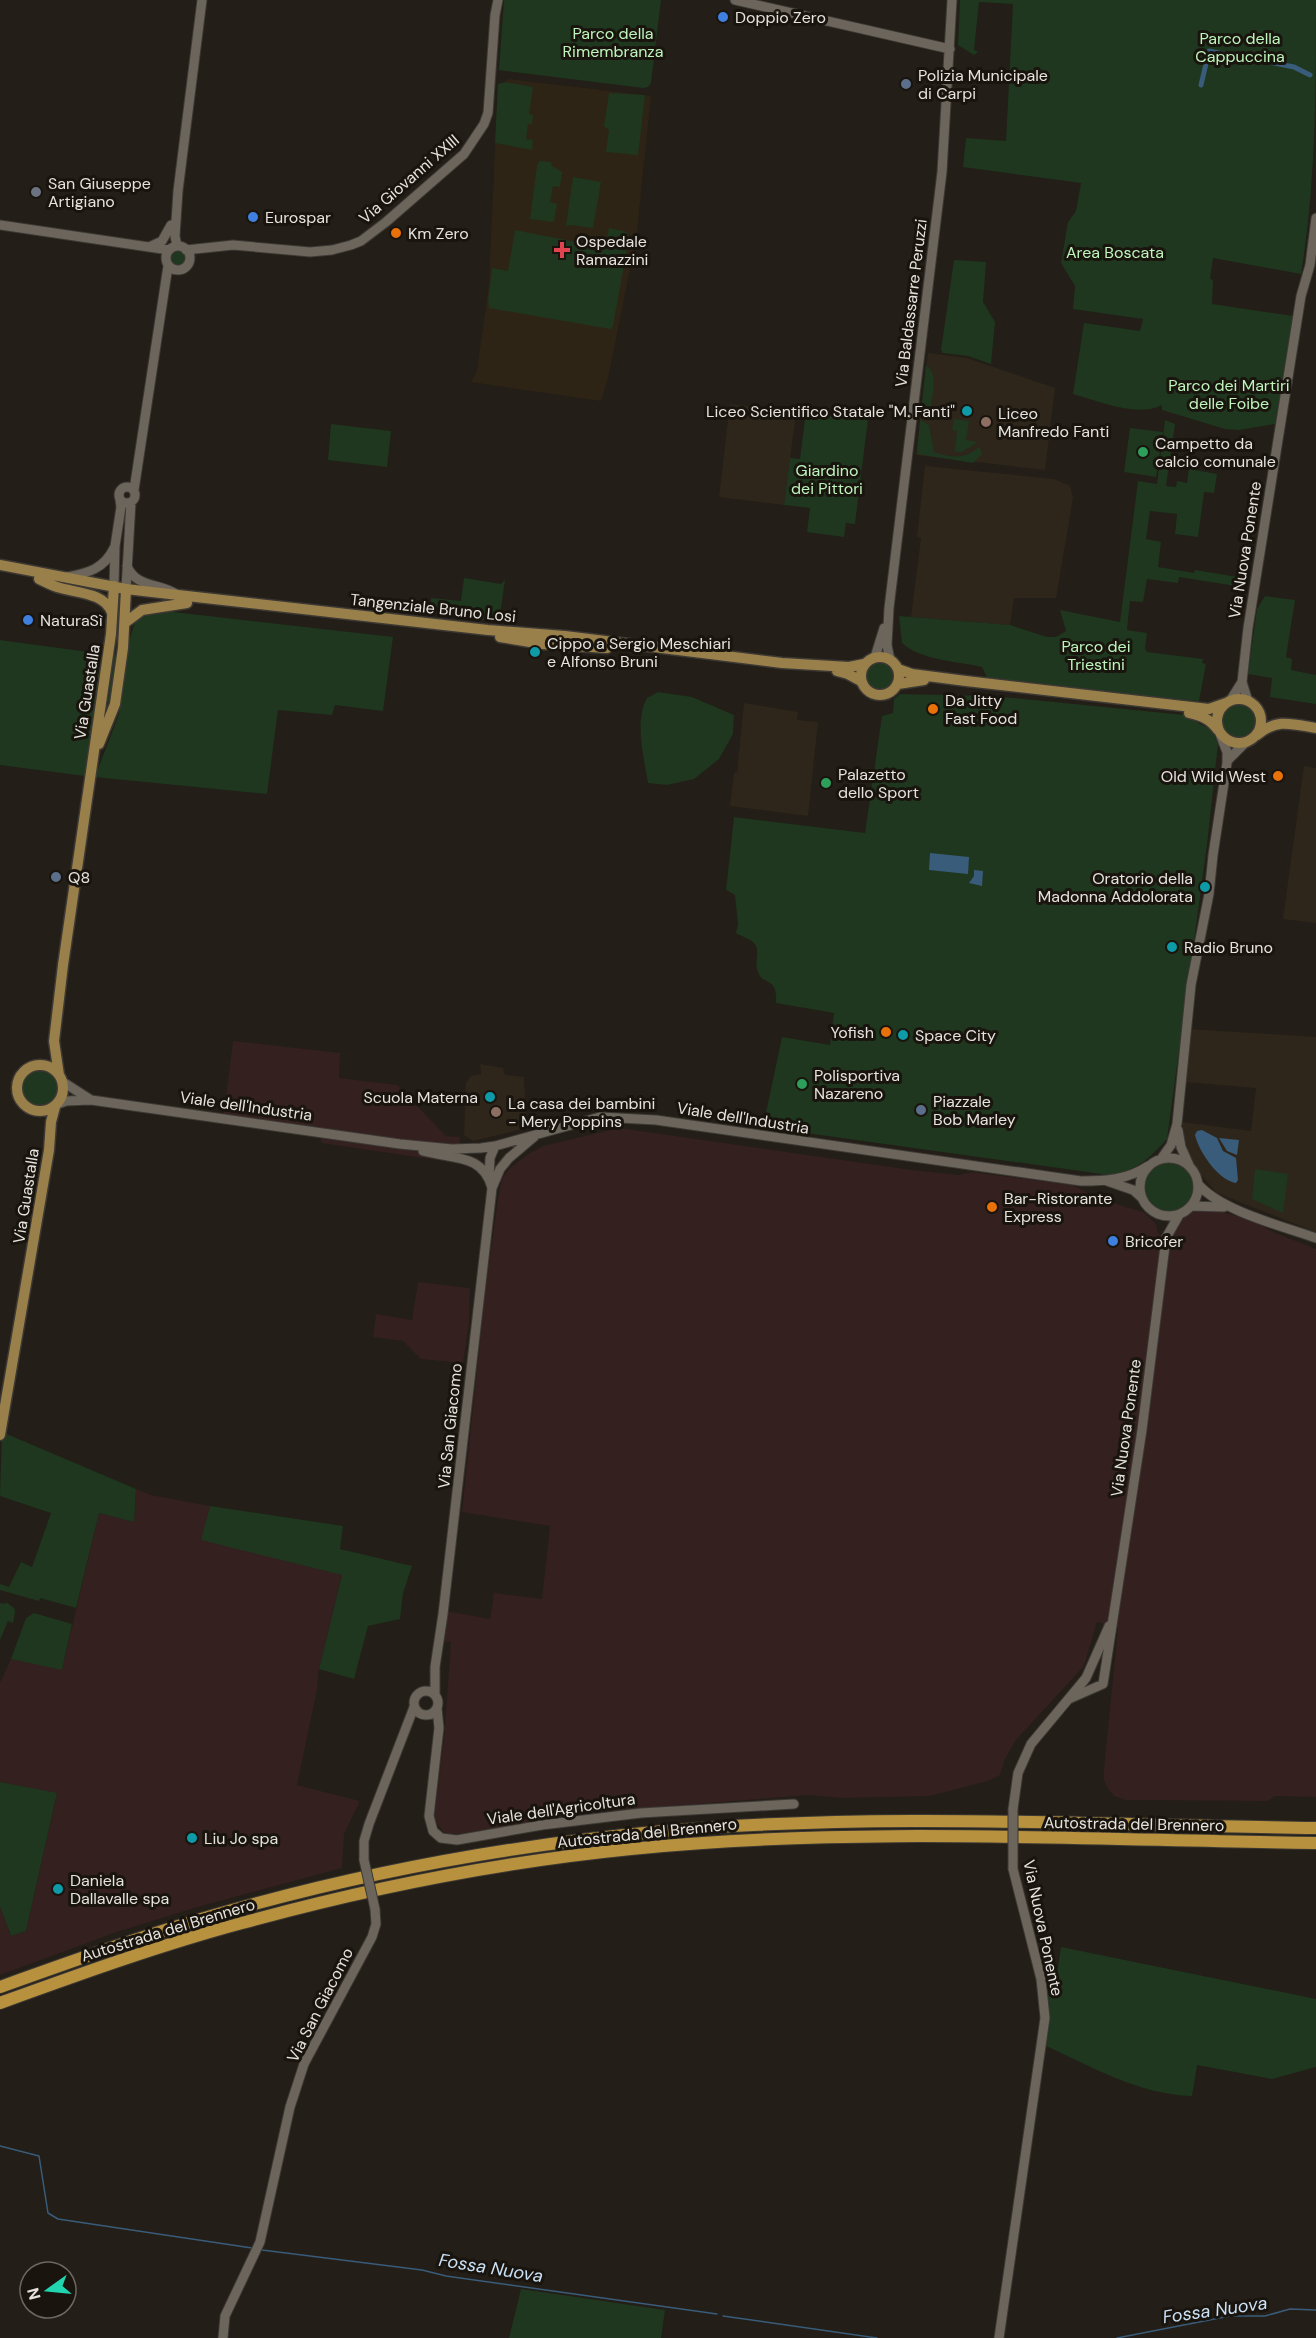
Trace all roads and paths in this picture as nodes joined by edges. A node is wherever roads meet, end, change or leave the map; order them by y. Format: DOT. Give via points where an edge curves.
graph roads {
  1 [pos="202,0"];
  2 [pos="498,0"];
  3 [pos="735,0"];
  4 [pos="952,0"];
  5 [pos="950,49"];
  6 [pos="178,191"];
  7 [pos="1316,218"];
  8 [pos="0,225"];
  9 [pos="171,225"];
  10 [pos="149,247"];
  11 [pos="176,258"];
  12 [pos="1312,272"];
  13 [pos="130,488"];
  14 [pos="120,500"];
  15 [pos="131,502"];
  16 [pos="115,546"];
  17 [pos="126,559"];
  18 [pos="0,565"];
  19 [pos="0,572"];
  20 [pos="66,577"];
  21 [pos="39,579"];
  22 [pos="114,589"];
  23 [pos="126,592"];
  24 [pos="178,595"];
  25 [pos="187,603"];
  26 [pos="889,608"];
  27 [pos="113,616"];
  28 [pos="126,622"];
  29 [pos="109,651"];
  30 [pos="123,653"];
  31 [pos="875,657"];
  32 [pos="890,660"];
  33 [pos="864,664"];
  34 [pos="898,669"];
  35 [pos="861,681"];
  36 [pos="1242,682"];
  37 [pos="898,684"];
  38 [pos="101,702"];
  39 [pos="1228,702"];
  40 [pos="115,704"];
  41 [pos="1252,704"];
  42 [pos="1316,723"];
  43 [pos="1316,728"];
  44 [pos="1219,732"];
  45 [pos="1256,735"];
  46 [pos="1246,742"];
  47 [pos="1227,761"];
  48 [pos="90,773"];
  49 [pos="54,1041"];
  50 [pos="40,1065"];
  51 [pos="61,1078"];
  52 [pos="91,1100"];
  53 [pos="56,1106"];
  54 [pos="33,1111"];
  55 [pos="1177,1124"];
  56 [pos="540,1133"];
  57 [pos="50,1138"];
  58 [pos="400,1144"];
  59 [pos="495,1146"];
  60 [pos="1161,1159"];
  61 [pos="1148,1166"];
  62 [pos="1190,1167"];
  63 [pos="500,1169"];
  64 [pos="1107,1181"];
  65 [pos="490,1184"];
  66 [pos="1198,1184"];
  67 [pos="1142,1198"];
  68 [pos="1191,1206"];
  69 [pos="1230,1208"];
  70 [pos="1156,1213"];
  71 [pos="1179,1215"];
  72 [pos="1166,1238"];
  73 [pos="1316,1238"];
  74 [pos="0,1435"];
  75 [pos="1112,1622"];
  76 [pos="435,1667"];
  77 [pos="423,1691"];
  78 [pos="435,1695"];
  79 [pos="1069,1699"];
  80 [pos="437,1708"];
  81 [pos="420,1712"];
  82 [pos="438,1734"];
  83 [pos="794,1804"];
  84 [pos="1316,1828"];
  85 [pos="1316,1843"];
  86 [pos="0,1987"];
  87 [pos="0,2003"];
  88 [pos="223,2338"];
  89 [pos="999,2338"];
  1 -- 6 [label="street"];
  2 -- 11 [label="street, Via Giovanni XXIII" via="484,124 452,165 386,222 361,241 332,250 310,252 233,245"];
  3 -- 5 [label="street"];
  4 -- 5 [label="street, Via Baldassarre Peruzzi"];
  5 -- 26 [label="street, Via Baldassarre Peruzzi" via="942,172"];
  6 -- 9 [label="street"];
  6 -- 11 [label="street"];
  7 -- 12 [label="street, Via Nuova Ponente"];
  8 -- 10 [label="street"];
  9 -- 10 [label="street" via="162,241"];
  9 -- 11 [label="street"];
  10 -- 11 [label="street"];
  11 -- 13 [label="street" via="162,306"];
  12 -- 36 [label="street, Via Nuova Ponente" via="1305,281 1261,538"];
  13 -- 14 [label="street" via="120,491"];
  13 -- 15 [label="street" via="135,497"];
  14 -- 15 [label="street"];
  14 -- 16 [label="street, Via Guastalla"];
  15 -- 17 [label="street, Via Guastalla"];
  16 -- 20 [label="street" via="97,569"];
  16 -- 22 [label="street, Via Guastalla"];
  17 -- 23 [label="street, Via Guastalla"];
  17 -- 24 [label="street" via="129,571 137,579"];
  18 -- 20 [label="main road, Tangenziale Bruno Losi"];
  19 -- 21 [label="main road, Tangenziale Bruno Losi"];
  20 -- 22 [label="main road, Tangenziale Bruno Losi"];
  21 -- 22 [label="main road, Tangenziale Bruno Losi"];
  21 -- 27 [label="main road" via="101,599 110,606"];
  22 -- 23 [label="main road, Tangenziale Bruno Losi"];
  22 -- 27 [label="main road, Via Guastalla"];
  23 -- 24 [label="main road, Tangenziale Bruno Losi"];
  23 -- 25 [label="main road, Tangenziale Bruno Losi"];
  23 -- 28 [label="main road, Via Guastalla"];
  24 -- 33 [label="main road, Tangenziale Bruno Losi" via="782,663 849,667"];
  25 -- 28 [label="main road" via="142,610"];
  25 -- 35 [label="main road, Tangenziale Bruno Losi" via="542,644 838,671"];
  26 -- 31 [label="street, Via Baldassarre Peruzzi"];
  26 -- 32 [label="street, Via Baldassarre Peruzzi"];
  27 -- 29 [label="main road, Via Guastalla"];
  28 -- 30 [label="main road, Via Guastalla"];
  29 -- 30 [label="main road"];
  29 -- 38 [label="main road, Via Guastalla"];
  30 -- 40 [label="main road, Via Guastalla"];
  31 -- 32 [label="main road"];
  31 -- 33 [label="main road"];
  32 -- 34 [label="main road"];
  33 -- 35 [label="main road"];
  34 -- 37 [label="main road"];
  34 -- 39 [label="main road" via="912,674 1209,710"];
  35 -- 37 [label="main road" via="868,692 880,696"];
  36 -- 39 [label="street, Via Nuova Ponente"];
  36 -- 41 [label="street, Via Nuova Ponente"];
  37 -- 44 [label="main road" via="932,681 1163,708 1199,715 1212,721"];
  38 -- 40 [label="main road"];
  38 -- 48 [label="main road, Via Guastalla"];
  39 -- 41 [label="main road" via="1238,699"];
  39 -- 44 [label="main road" via="1218,712"];
  40 -- 48 [label="main road, Via Guastalla"];
  41 -- 42 [label="main road" via="1271,717"];
  41 -- 45 [label="main road" via="1261,720"];
  43 -- 45 [label="main road" via="1279,723"];
  44 -- 46 [label="main road" via="1231,742"];
  44 -- 47 [label="street"];
  45 -- 46 [label="main road"];
  46 -- 47 [label="street"];
  47 -- 55 [label="street" via="1209,894 1191,985"];
  48 -- 49 [label="main road, Via Guastalla"];
  49 -- 50 [label="main road, Via Guastalla"];
  49 -- 51 [label="main road, Via Guastalla"];
  50 -- 51 [label="main road" via="54,1069"];
  50 -- 54 [label="main road" via="26,1070 18,1081 21,1102"];
  51 -- 52 [label="street, Viale dell'Industria"];
  51 -- 53 [label="main road" via="64,1090"];
  52 -- 53 [label="street, Viale dell'Industria" via="66,1101"];
  52 -- 58 [label="street, Viale dell'Industria"];
  53 -- 54 [label="main road" via="44,1112"];
  53 -- 57 [label="main road, Via Guastalla"];
  54 -- 57 [label="main road, Via Guastalla"];
  55 -- 60 [label="street"];
  55 -- 62 [label="street" via="1180,1147"];
  56 -- 59 [label="street, Viale dell'Industria"];
  56 -- 63 [label="street, Via San Giacomo"];
  56 -- 64 [label="street, Viale dell'Industria" via="600,1117 629,1117 1050,1177"];
  57 -- 74 [label="main road, Via Guastalla"];
  58 -- 59 [label="street, Viale dell'Industria" via="452,1149"];
  58 -- 65 [label="street" via="473,1162 481,1167"];
  59 -- 63 [label="street" via="501,1157"];
  59 -- 65 [label="street, Via San Giacomo" via="490,1158"];
  60 -- 61 [label="street"];
  60 -- 62 [label="street" via="1177,1159"];
  61 -- 64 [label="street, Viale dell'Industria" via="1133,1175"];
  61 -- 67 [label="street" via="1140,1181"];
  62 -- 66 [label="street"];
  63 -- 65 [label="street, Via San Giacomo"];
  64 -- 67 [label="street, Viale dell'Industria" via="1133,1190"];
  65 -- 76 [label="street, Via San Giacomo"];
  66 -- 68 [label="street"];
  66 -- 69 [label="street"];
  67 -- 70 [label="street"];
  68 -- 69 [label="street"];
  68 -- 71 [label="street"];
  69 -- 73 [label="street"];
  70 -- 71 [label="street"];
  70 -- 72 [label="street, Via Nuova Ponente"];
  71 -- 72 [label="street, Via Nuova Ponente"];
  72 -- 75 [label="street, Via Nuova Ponente"];
  75 -- 79 [label="street, Via Nuova Ponente" via="1086,1678"];
  75 -- 79 [label="street, Via Nuova Ponente" via="1103,1684"];
  76 -- 77 [label="street, Via San Giacomo"];
  76 -- 78 [label="street, Via San Giacomo"];
  77 -- 78 [label="street"];
  77 -- 81 [label="street" via="415,1697"];
  78 -- 80 [label="street"];
  79 -- 89 [label="street, Via Nuova Ponente, bridge" via="1031,1744 1018,1773 1013,1809 1013,1869 1041,1979 1045,2018"];
  80 -- 81 [label="street" via="433,1713"];
  80 -- 82 [label="street, Viale dell'Agricoltura"];
  81 -- 82 [label="street" via="433,1720"];
  81 -- 88 [label="street, Via San Giacomo, bridge" via="409,1720 365,1836 364,1860 375,1909 372,1937 304,2064 290,2107 260,2242 225,2316"];
  82 -- 83 [label="street, Viale dell'Agricoltura" via="429,1816 433,1831 447,1839 647,1813"];
  84 -- 86 [label="highway, Autostrada del Brennero" via="840,1822 687,1829 568,1842 434,1863 283,1897 140,1938"];
  85 -- 87 [label="highway, Autostrada del Brennero" via="849,1837 744,1840 598,1853 459,1874 286,1911 148,1951"];
}
